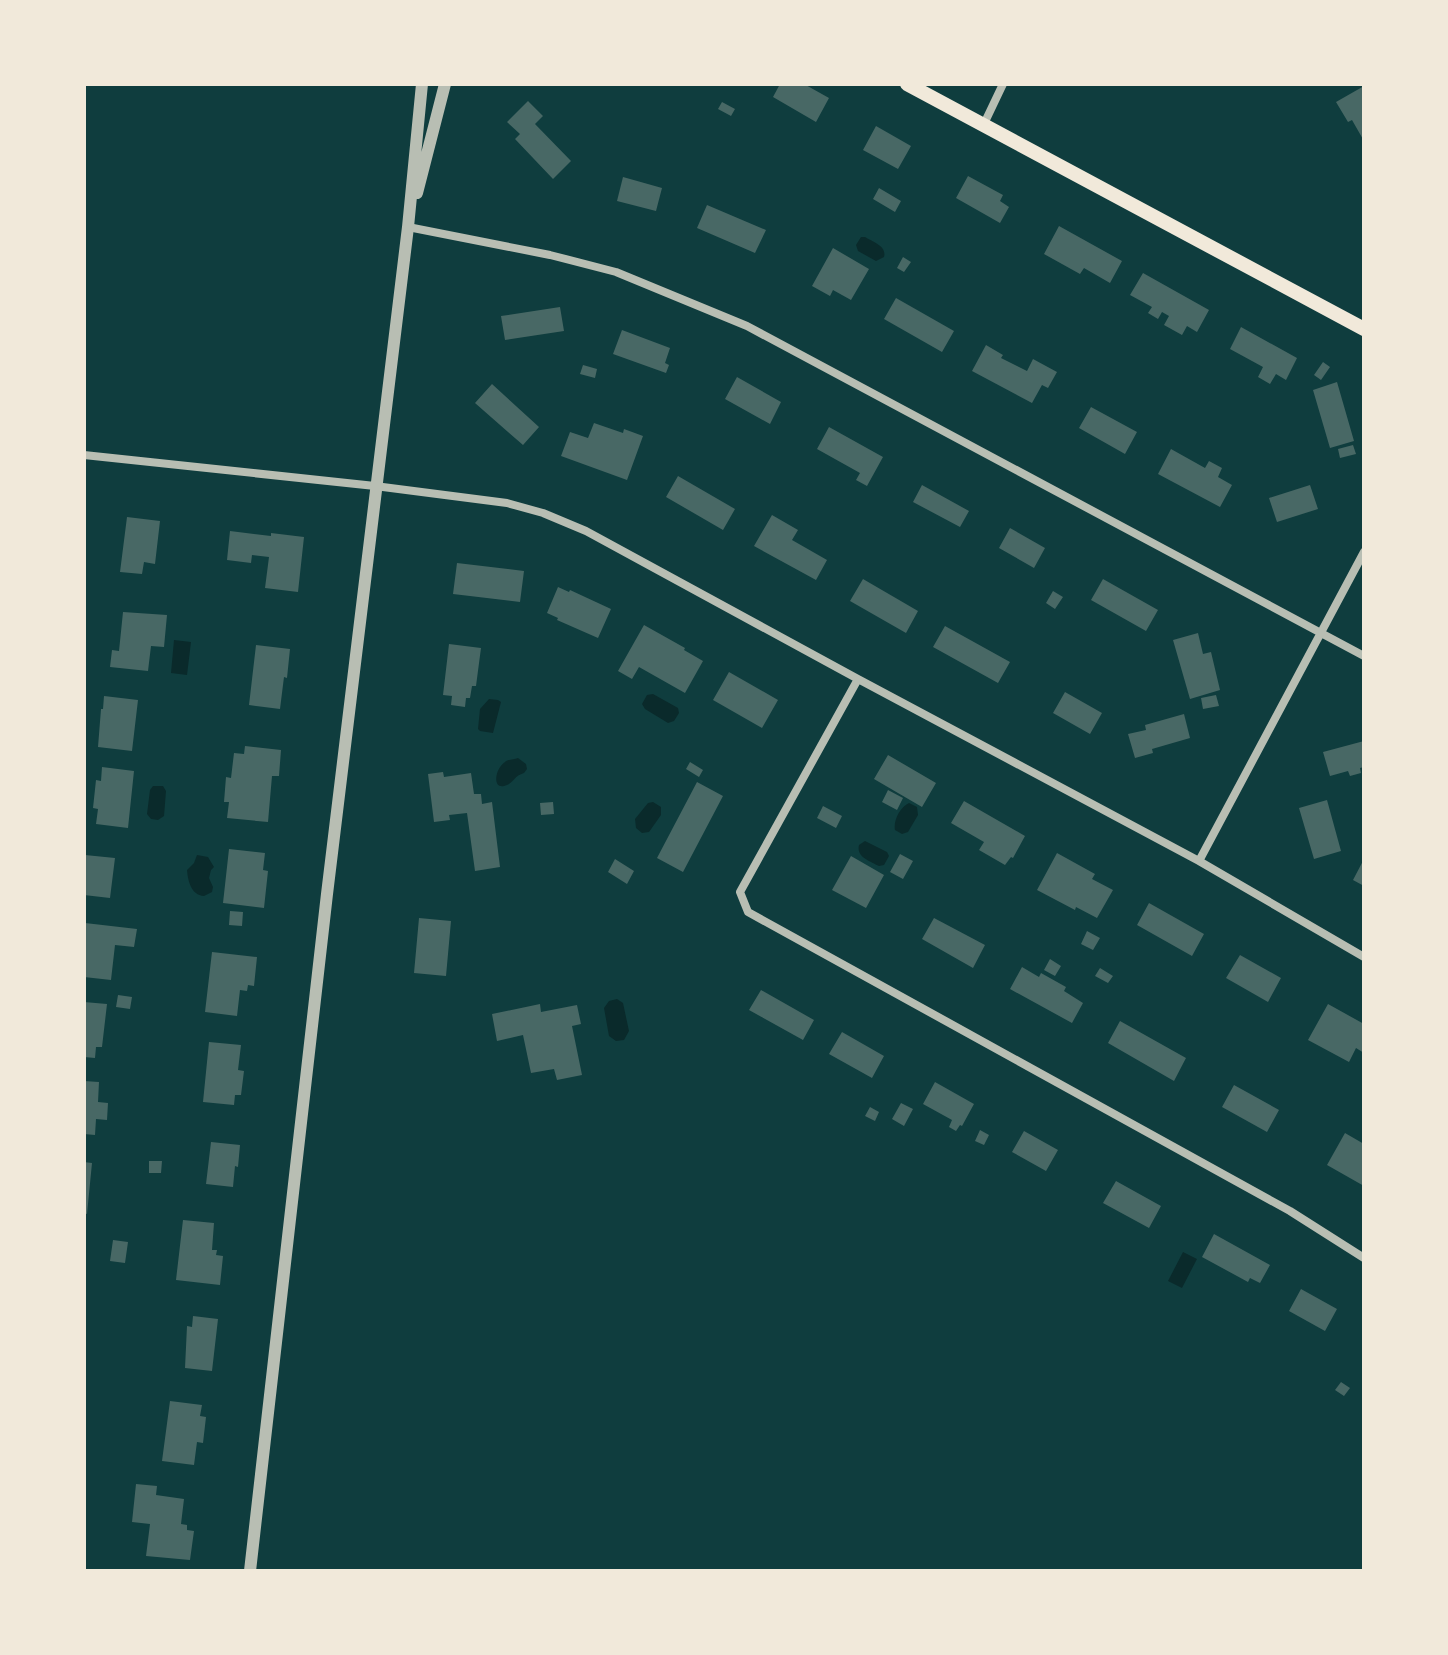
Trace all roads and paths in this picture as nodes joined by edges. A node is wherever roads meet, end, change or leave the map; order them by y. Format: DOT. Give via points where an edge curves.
graph roads {
  1 [pos="422,84"];
  2 [pos="445,84"];
  3 [pos="907,84"];
  4 [pos="1003,84"];
  5 [pos="983,126"];
  6 [pos="408,227"];
  7 [pos="1364,329"];
  8 [pos="84,455"];
  9 [pos="375,486"];
  10 [pos="1364,552"];
  11 [pos="1322,633"];
  12 [pos="1364,656"];
  13 [pos="858,679"];
  14 [pos="1199,861"];
  15 [pos="1364,957"];
  16 [pos="1364,1258"];
  17 [pos="250,1571"];
  1 -- 6 [label="street"];
  2 -- 6 [label="street"];
  3 -- 5 [label="main road"];
  4 -- 5 [label="street"];
  5 -- 7 [label="main road"];
  6 -- 9 [label="street"];
  6 -- 11 [label="street" via="616,272 747,326"];
  8 -- 9 [label="street"];
  9 -- 13 [label="street" via="507,503 543,513 586,531"];
  9 -- 17 [label="street"];
  10 -- 11 [label="street"];
  11 -- 12 [label="street"];
  11 -- 14 [label="street"];
  13 -- 14 [label="street"];
  13 -- 16 [label="street" via="740,892 748,912 1290,1211"];
  14 -- 15 [label="street"];
}
